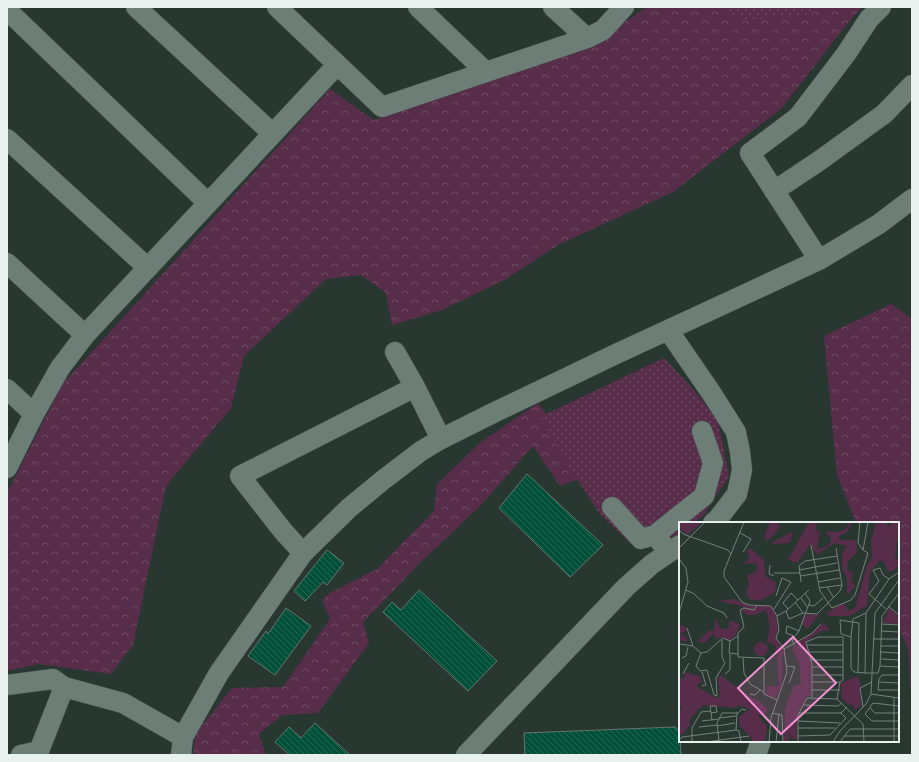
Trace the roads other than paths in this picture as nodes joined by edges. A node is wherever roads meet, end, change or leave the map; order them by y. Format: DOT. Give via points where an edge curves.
graph roads {
  1 [pos="136,7"];
  2 [pos="277,7"];
  3 [pos="418,7"];
  4 [pos="553,7"];
  5 [pos="624,7"];
  6 [pos="881,7"];
  7 [pos="7,10"];
  8 [pos="587,38"];
  9 [pos="337,65"];
  10 [pos="486,72"];
  11 [pos="912,85"];
  12 [pos="273,134"];
  13 [pos="7,139"];
  14 [pos="774,191"];
  15 [pos="912,199"];
  16 [pos="208,203"];
  17 [pos="819,260"];
  18 [pos="7,263"];
  19 [pos="148,268"];
  20 [pos="668,330"];
  21 [pos="85,335"];
  22 [pos="395,352"];
  23 [pos="415,387"];
  24 [pos="7,389"];
  25 [pos="34,414"];
  26 [pos="702,431"];
  27 [pos="441,439"];
  28 [pos="7,468"];
  29 [pos="612,507"];
  30 [pos="717,522"];
  31 [pos="655,535"];
  32 [pos="675,549"];
  33 [pos="303,554"];
  34 [pos="7,685"];
  35 [pos="64,687"];
  36 [pos="761,742"];
  37 [pos="182,746"];
  38 [pos="21,755"];
  39 [pos="466,755"];
  40 [pos="756,755"];
  1 -- 12 [label="street"];
  2 -- 9 [label="street"];
  3 -- 10 [label="street"];
  4 -- 8 [label="street"];
  5 -- 8 [label="street" via="603,30"];
  6 -- 14 [label="street" via="869,19 798,117 750,153"];
  7 -- 16 [label="street"];
  8 -- 10 [label="street"];
  9 -- 10 [label="street" via="382,107"];
  9 -- 12 [label="street"];
  11 -- 14 [label="street" via="884,114"];
  12 -- 16 [label="street"];
  13 -- 19 [label="street"];
  14 -- 17 [label="street"];
  15 -- 17 [label="street" via="878,224"];
  16 -- 19 [label="street"];
  17 -- 20 [label="street"];
  18 -- 21 [label="street"];
  19 -- 21 [label="street"];
  20 -- 27 [label="street"];
  20 -- 30 [label="street" via="736,432 742,470 737,494"];
  21 -- 25 [label="street" via="60,368"];
  22 -- 23 [label="street"];
  23 -- 27 [label="street"];
  23 -- 33 [label="street" via="240,476"];
  24 -- 25 [label="street"];
  25 -- 28 [label="street"];
  26 -- 31 [label="street" via="713,463 704,496"];
  27 -- 33 [label="street" via="382,480 349,508"];
  29 -- 31 [label="street" via="641,539"];
  31 -- 32 [label="street"];
  32 -- 39 [label="street" via="652,564 626,587"];
  33 -- 37 [label="street" via="219,673"];
  34 -- 35 [label="street" via="53,680"];
  35 -- 37 [label="street" via="123,703"];
  35 -- 38 [label="street" via="39,751"];
  36 -- 40 [label="street"];
}
